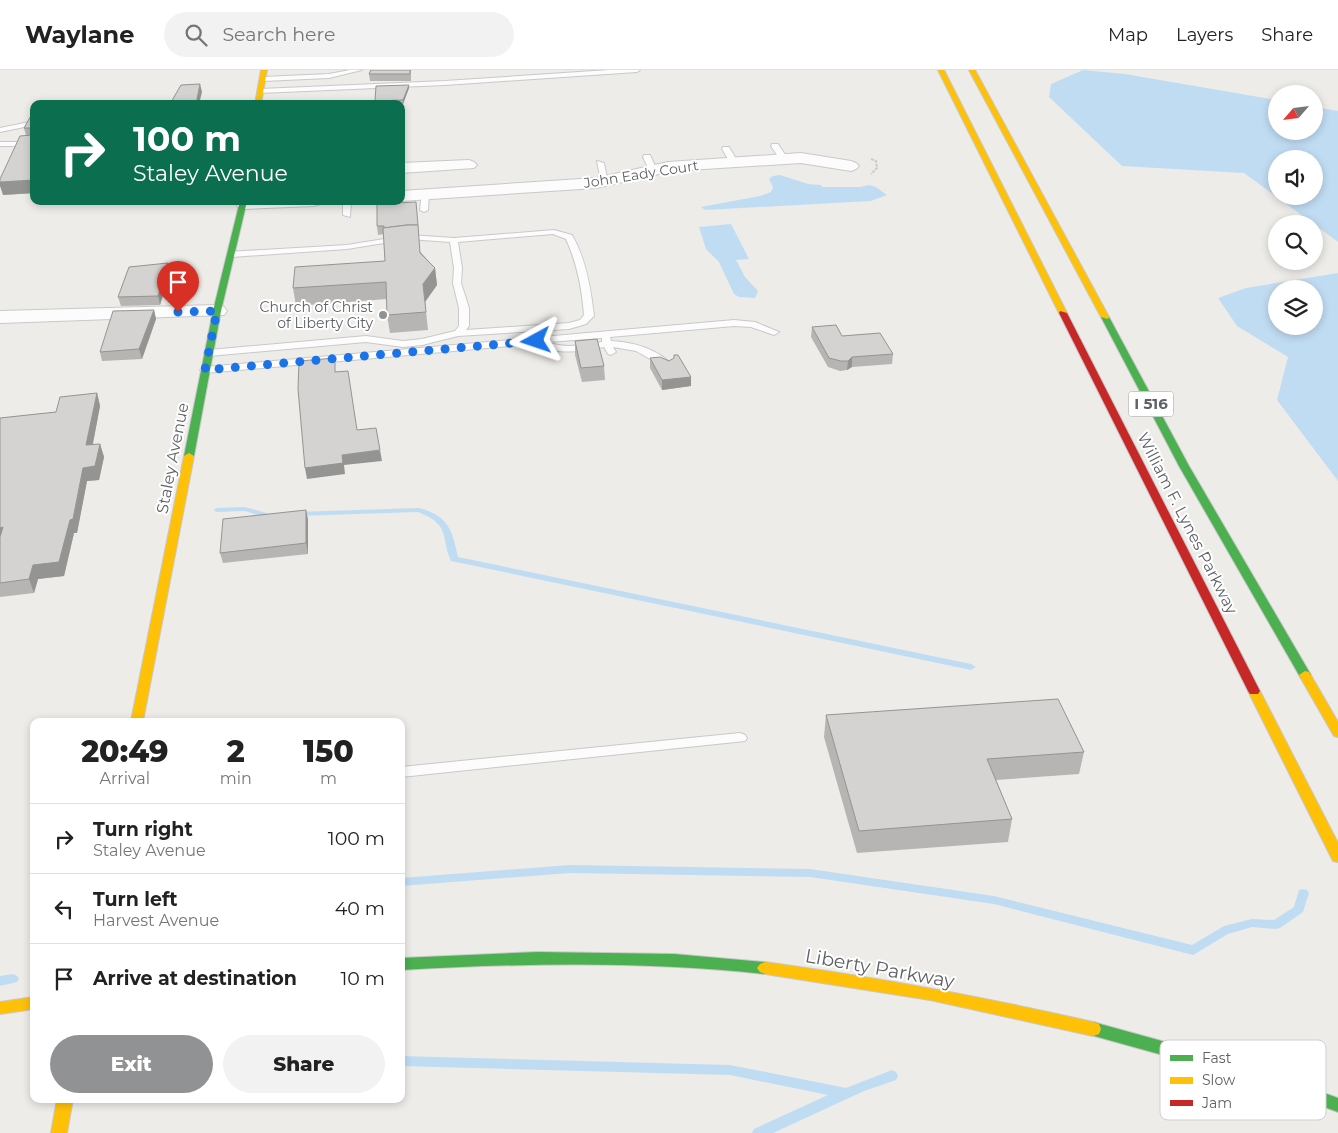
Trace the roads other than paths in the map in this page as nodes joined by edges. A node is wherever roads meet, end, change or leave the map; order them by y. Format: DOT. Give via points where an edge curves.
graph roads {
  1 [pos="359,70"];
  2 [pos="637,70"];
  3 [pos="941,70"];
  4 [pos="972,70"];
  5 [pos="263,74"];
  6 [pos="260,91"];
  7 [pos="259,100"];
  8 [pos="30,124"];
  9 [pos="0,130"];
  10 [pos="0,144"];
  11 [pos="30,144"];
  12 [pos="600,163"];
  13 [pos="469,164"];
  14 [pos="851,166"];
  15 [pos="405,168"];
  16 [pos="605,181"];
  17 [pos="405,197"];
  18 [pos="243,205"];
  19 [pos="347,205"];
  20 [pos="348,215"];
  21 [pos="454,240"];
  22 [pos="231,254"];
  23 [pos="217,311"];
  24 [pos="0,317"];
  25 [pos="774,332"];
  26 [pos="458,333"];
  27 [pos="608,343"];
  28 [pos="209,353"];
  29 [pos="668,366"];
  30 [pos="205,370"];
  31 [pos="138,718"];
  32 [pos="1338,732"];
  33 [pos="740,738"];
  34 [pos="405,772"];
  35 [pos="1338,857"];
  36 [pos="405,964"];
  37 [pos="30,1003"];
  38 [pos="0,1008"];
  39 [pos="1160,1048"];
  40 [pos="1326,1101"];
  41 [pos="64,1103"];
  42 [pos="1338,1105"];
  43 [pos="58,1133"];
  1 -- 5 [label="lane" via="329,76"];
  2 -- 6 [label="lane"];
  3 -- 35 [label="main road, William F. Lynes Parkway / I 516"];
  4 -- 32 [label="main road, William F. Lynes Parkway / I 516" via="1184,466"];
  5 -- 6 [label="main road"];
  6 -- 7 [label="main road"];
  8 -- 9 [label="lane"];
  10 -- 11 [label="lane"];
  12 -- 16 [label="lane"];
  13 -- 15 [label="street"];
  14 -- 16 [label="street, John Eady Court" via="779,153 730,155 688,165 650,164"];
  16 -- 17 [label="street, John Eady Court" via="425,202"];
  18 -- 22 [label="main road, Staley Avenue"];
  19 -- 20 [label="lane"];
  21 -- 22 [label="lane" via="409,237 355,246"];
  21 -- 26 [label="lane" via="457,282 464,308 464,326"];
  21 -- 26 [label="lane" via="554,232 569,237 588,298 589,316 583,322 569,326"];
  22 -- 23 [label="main road, Staley Avenue"];
  23 -- 24 [label="street"];
  23 -- 28 [label="main road, Staley Avenue"];
  25 -- 27 [label="lane" via="752,324 734,323"];
  26 -- 28 [label="lane" via="402,344 366,339"];
  27 -- 29 [label="lane" via="626,344 657,355"];
  27 -- 30 [label="lane" via="558,349 536,341"];
  28 -- 30 [label="main road, Staley Avenue"];
  30 -- 31 [label="main road, Staley Avenue"];
  33 -- 34 [label="lane"];
  36 -- 39 [label="main road, Liberty Parkway" via="556,956 737,964 888,984 1074,1024"];
  37 -- 38 [label="main road"];
  40 -- 42 [label="main road, Liberty Parkway"];
  41 -- 43 [label="main road"];
}
